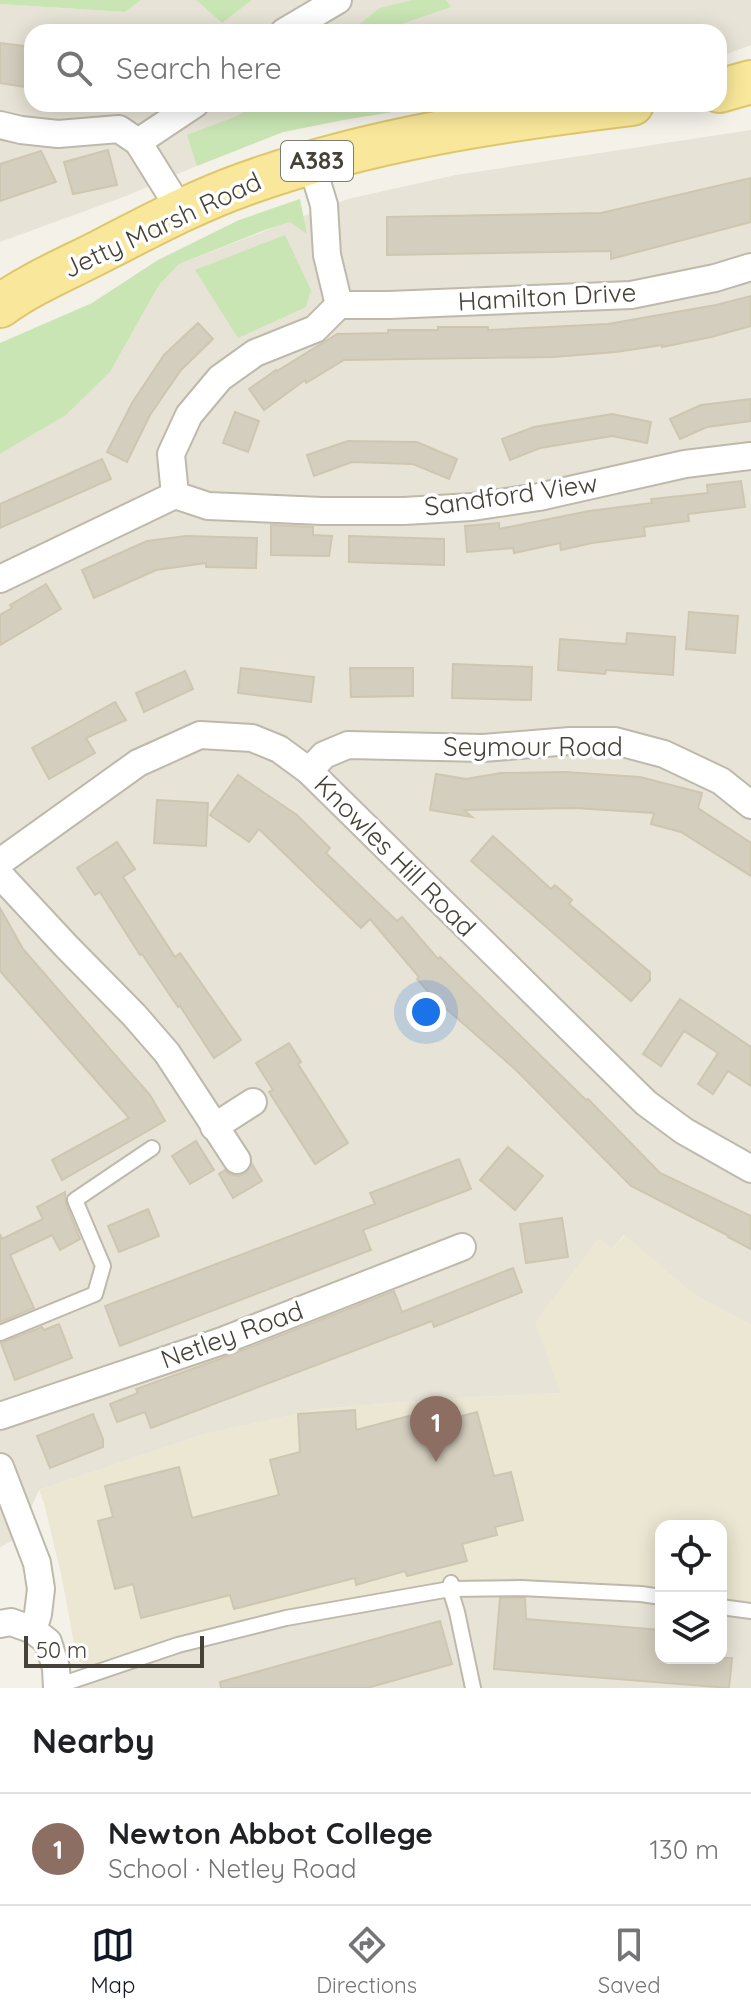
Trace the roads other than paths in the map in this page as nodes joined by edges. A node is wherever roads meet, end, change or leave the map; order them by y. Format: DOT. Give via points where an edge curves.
graph roads {
  1 [pos="338,0"];
  2 [pos="298,24"];
  3 [pos="751,82"];
  4 [pos="727,89"];
  5 [pos="183,112"];
  6 [pos="565,112"];
  7 [pos="0,125"];
  8 [pos="138,142"];
  9 [pos="311,162"];
  10 [pos="181,211"];
  11 [pos="751,267"];
  12 [pos="8,296"];
  13 [pos="339,305"];
  14 [pos="751,456"];
  15 [pos="175,495"];
  16 [pos="0,579"];
  17 [pos="309,771"];
  18 [pos="751,805"];
  19 [pos="0,862"];
  20 [pos="0,875"];
  21 [pos="253,1102"];
  22 [pos="214,1127"];
  23 [pos="152,1148"];
  24 [pos="237,1160"];
  25 [pos="751,1169"];
  26 [pos="462,1247"];
  27 [pos="0,1333"];
  28 [pos="0,1416"];
  29 [pos="0,1467"];
  30 [pos="451,1584"];
  31 [pos="655,1596"];
  32 [pos="727,1608"];
  33 [pos="751,1611"];
  34 [pos="0,1624"];
  35 [pos="33,1630"];
  36 [pos="57,1687"];
  37 [pos="473,1688"];
  1 -- 2 [label="street"];
  3 -- 4 [label="main road"];
  5 -- 8 [label="street"];
  6 -- 9 [label="main road, Jetty Marsh Road / A383" via="424,134"];
  7 -- 8 [label="street" via="58,134 119,129"];
  8 -- 10 [label="street"];
  9 -- 10 [label="main road, Jetty Marsh Road / A383"];
  9 -- 13 [label="street" via="324,205 327,255"];
  10 -- 12 [label="main road, Jetty Marsh Road / A383"];
  11 -- 13 [label="street, Hamilton Drive" via="631,295"];
  13 -- 15 [label="street" via="315,329 255,353 209,390 189,415 171,454"];
  14 -- 15 [label="street, Sandford View" via="472,507 222,507"];
  15 -- 16 [label="street"];
  17 -- 18 [label="street, Seymour Road" via="324,755 348,745 483,748 615,741 664,754 721,781"];
  17 -- 19 [label="street, Knowles Hill Road" via="279,749 252,738 200,735 138,763"];
  17 -- 25 [label="street, Knowles Hill Road" via="646,1103"];
  20 -- 22 [label="street" via="167,1053"];
  21 -- 22 [label="street"];
  22 -- 24 [label="street"];
  23 -- 27 [label="lane" via="75,1200 103,1266 95,1294"];
  26 -- 28 [label="street, Netley Road" via="222,1341"];
  29 -- 35 [label="street" via="37,1563 41,1589"];
  30 -- 31 [label="lane"];
  30 -- 36 [label="lane" via="178,1645"];
  30 -- 37 [label="lane"];
  32 -- 33 [label="lane"];
  34 -- 35 [label="street"];
  35 -- 36 [label="street" via="48,1642"];
}
